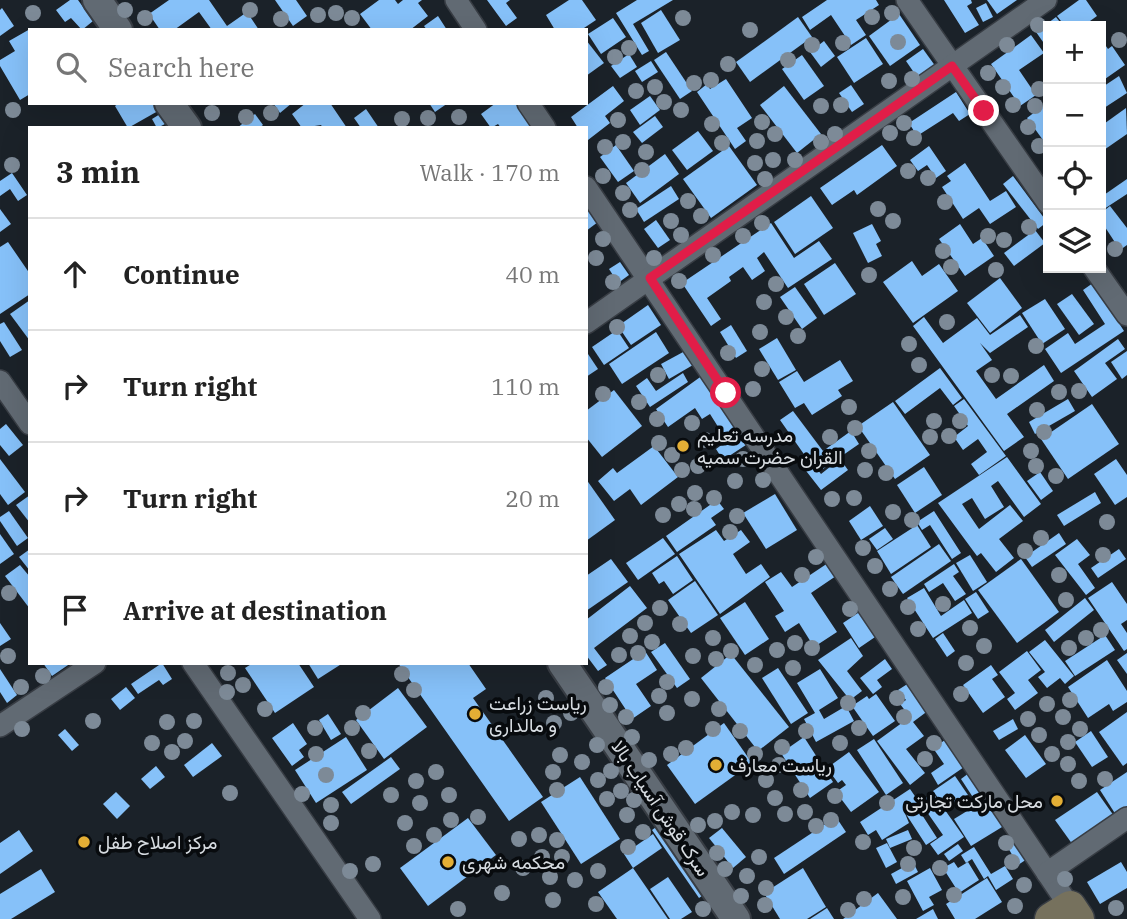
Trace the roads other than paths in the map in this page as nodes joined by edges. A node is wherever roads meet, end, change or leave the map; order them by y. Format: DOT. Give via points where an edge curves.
graph roads {
  1 [pos="97,0"];
  2 [pos="456,0"];
  3 [pos="907,0"];
  4 [pos="1046,0"];
  5 [pos="117,28"];
  6 [pos="475,28"];
  7 [pos="952,66"];
  8 [pos="171,105"];
  9 [pos="529,105"];
  10 [pos="186,126"];
  11 [pos="544,126"];
  12 [pos="588,190"];
  13 [pos="1043,196"];
  14 [pos="1098,273"];
  15 [pos="650,278"];
  16 [pos="1127,315"];
  17 [pos="588,322"];
  18 [pos="0,381"];
  19 [pos="28,421"];
  20 [pos="92,665"];
  21 [pos="194,665"];
  22 [pos="563,665"];
  23 [pos="0,726"];
  24 [pos="1127,818"];
  25 [pos="1047,873"];
  26 [pos="1066,915"];
  27 [pos="370,919"];
  28 [pos="736,919"];
  1 -- 5 [label="street"];
  2 -- 6 [label="street"];
  3 -- 7 [label="street"];
  4 -- 7 [label="street"];
  7 -- 13 [label="street"];
  7 -- 15 [label="street"];
  8 -- 10 [label="street"];
  9 -- 11 [label="street"];
  12 -- 15 [label="street"];
  14 -- 16 [label="street"];
  15 -- 17 [label="street"];
  15 -- 25 [label="street"];
  18 -- 19 [label="street"];
  20 -- 23 [label="street"];
  21 -- 27 [label="street"];
  22 -- 28 [label="street, سرک قوش آسیاب بالا"];
  24 -- 25 [label="street"];
  25 -- 26 [label="street"];
}
